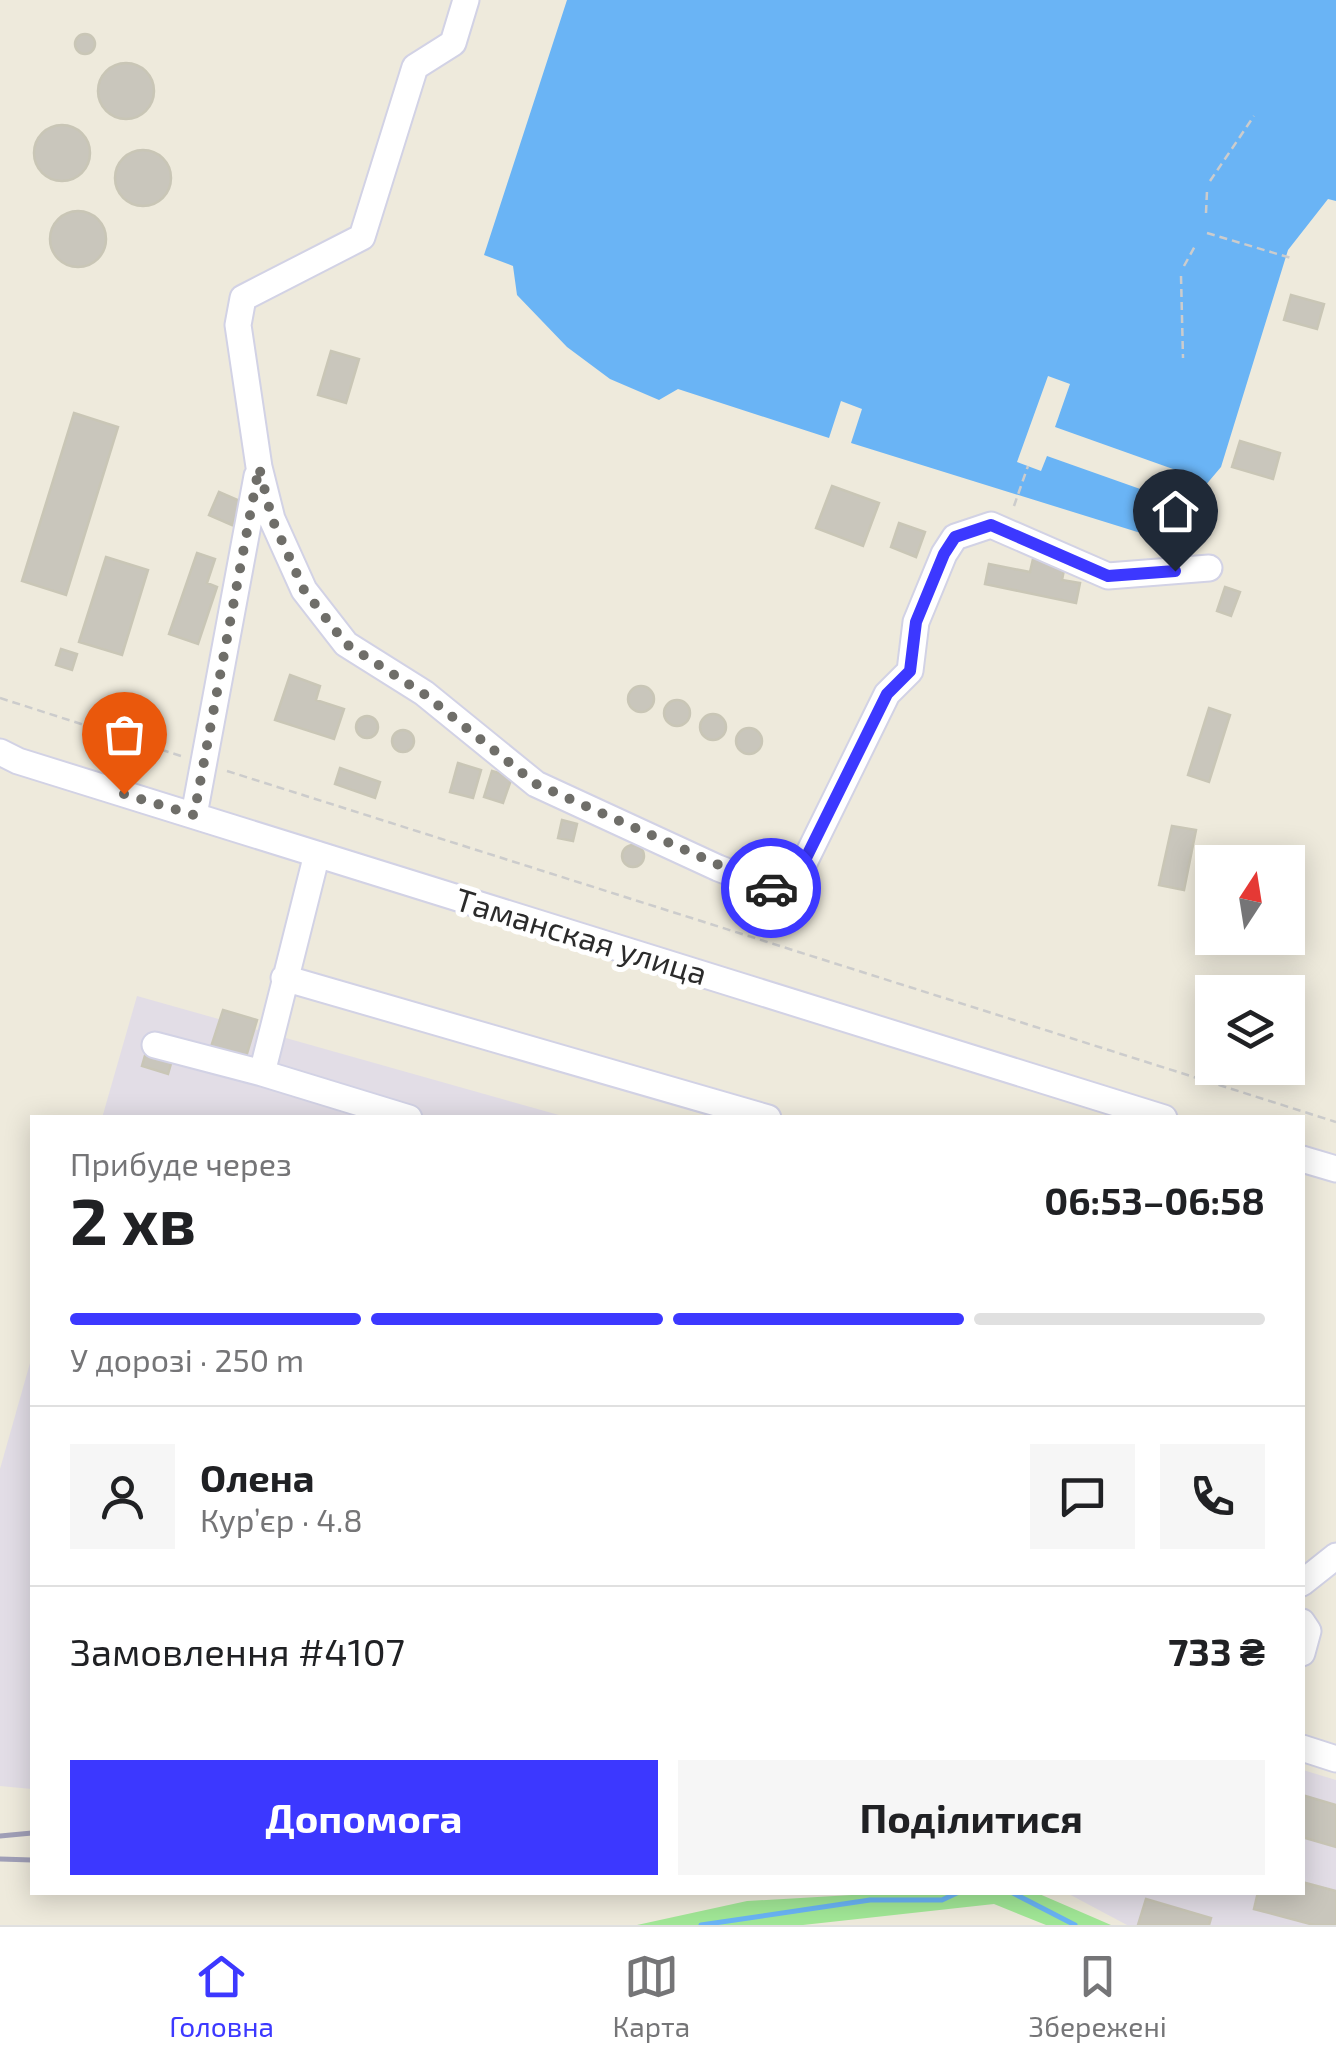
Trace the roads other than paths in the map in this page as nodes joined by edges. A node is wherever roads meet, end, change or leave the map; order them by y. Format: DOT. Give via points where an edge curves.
graph roads {
  1 [pos="466,0"];
  2 [pos="259,467"];
  3 [pos="1209,568"];
  4 [pos="0,752"];
  5 [pos="194,815"];
  6 [pos="317,854"];
  7 [pos="284,978"];
  8 [pos="155,1045"];
  9 [pos="262,1073"];
  10 [pos="399,1115"];
  11 [pos="758,1115"];
  12 [pos="1154,1115"];
  13 [pos="1305,1160"];
  14 [pos="1336,1169"];
  15 [pos="1336,1556"];
  16 [pos="1305,1581"];
  17 [pos="1305,1749"];
  18 [pos="1336,1759"];
  1 -- 2 [label="street" via="453,43 415,67 362,237 243,298 238,326"];
  2 -- 3 [label="street" via="272,519 304,590 346,644 424,694 536,784 778,891 802,866 887,694 910,671 916,622 955,537 991,525 1108,576"];
  2 -- 5 [label="street"];
  4 -- 5 [label="street, Таманская улица"];
  5 -- 6 [label="street, Таманская улица"];
  6 -- 7 [label="street"];
  6 -- 12 [label="street, Таманская улица"];
  7 -- 9 [label="street"];
  7 -- 11 [label="street"];
  8 -- 9 [label="street"];
  9 -- 10 [label="street"];
  13 -- 14 [label="street"];
  15 -- 16 [label="street"];
  17 -- 18 [label="street"];
}
